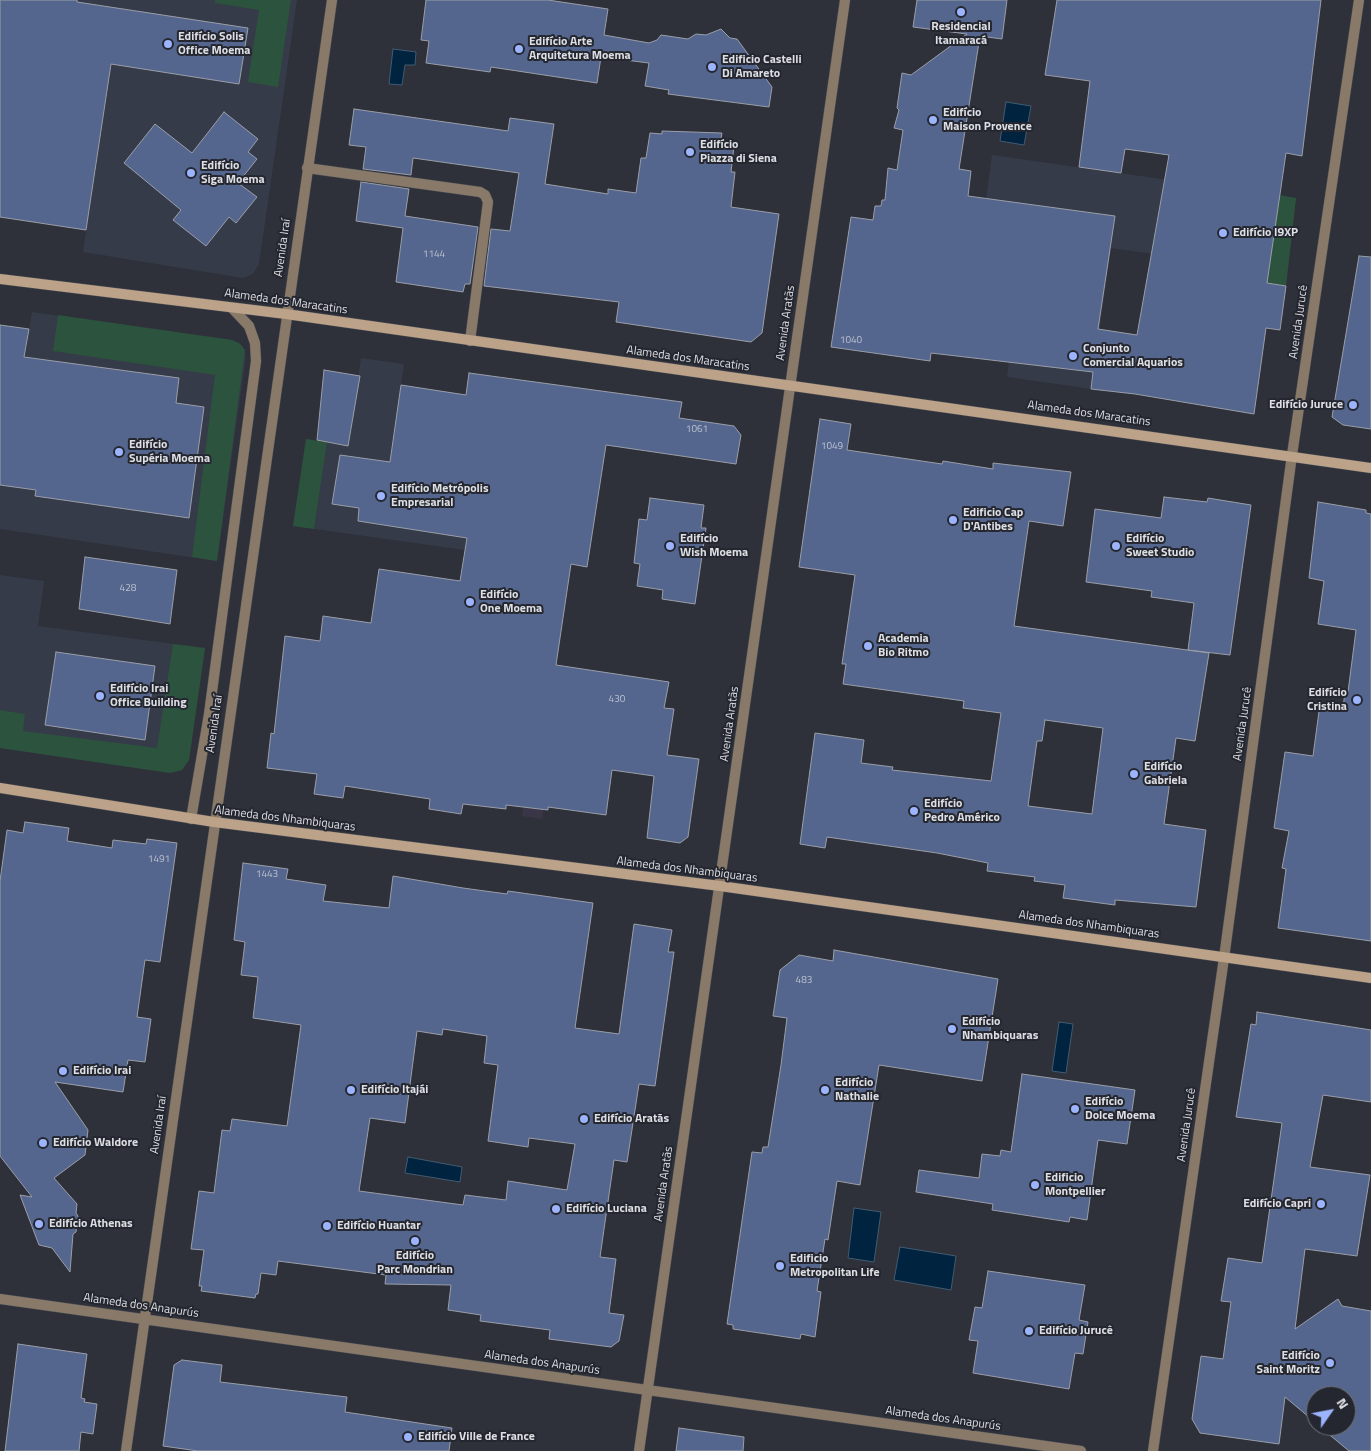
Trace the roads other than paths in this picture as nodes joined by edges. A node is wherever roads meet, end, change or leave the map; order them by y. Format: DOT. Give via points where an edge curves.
graph roads {
  1 [pos="332,0"];
  2 [pos="845,0"];
  3 [pos="1359,0"];
  4 [pos="307,168"];
  5 [pos="0,279"];
  6 [pos="232,308"];
  7 [pos="286,314"];
  8 [pos="470,340"];
  9 [pos="790,386"];
  10 [pos="1292,455"];
  11 [pos="1371,468"];
  12 [pos="0,788"];
  13 [pos="191,819"];
  14 [pos="214,822"];
  15 [pos="720,886"];
  16 [pos="1224,958"];
  17 [pos="1371,978"];
  18 [pos="0,1299"];
  19 [pos="145,1320"];
  20 [pos="648,1391"];
  21 [pos="126,1451"];
  22 [pos="639,1451"];
  23 [pos="1081,1451"];
  24 [pos="1153,1451"];
  1 -- 4 [label="street, Avenida Iraí"];
  2 -- 9 [label="street, Avenida Aratãs"];
  3 -- 10 [label="street, Avenida Jurucê"];
  4 -- 7 [label="street, Avenida Iraí"];
  4 -- 8 [label="street" via="485,195 488,202"];
  5 -- 6 [label="main road, Alameda dos Maracatins"];
  6 -- 7 [label="main road, Alameda dos Maracatins"];
  6 -- 13 [label="street" via="249,326 255,343 256,361 209,714"];
  7 -- 8 [label="main road, Alameda dos Maracatins"];
  7 -- 14 [label="street, Avenida Iraí"];
  8 -- 9 [label="main road, Alameda dos Maracatins"];
  9 -- 10 [label="main road, Alameda dos Maracatins"];
  9 -- 15 [label="street, Avenida Aratãs"];
  10 -- 11 [label="main road, Alameda dos Maracatins"];
  10 -- 16 [label="street, Avenida Jurucê"];
  12 -- 13 [label="main road, Alameda dos Nhambiquaras"];
  13 -- 14 [label="main road, Alameda dos Nhambiquaras"];
  14 -- 15 [label="main road, Alameda dos Nhambiquaras"];
  14 -- 19 [label="street, Avenida Iraí"];
  15 -- 16 [label="main road, Alameda dos Nhambiquaras"];
  15 -- 20 [label="street, Avenida Aratãs"];
  16 -- 17 [label="main road, Alameda dos Nhambiquaras"];
  16 -- 24 [label="street, Avenida Jurucê"];
  18 -- 19 [label="street, Alameda dos Anapurús"];
  19 -- 20 [label="street, Alameda dos Anapurús"];
  19 -- 21 [label="street, Avenida Iraí"];
  20 -- 22 [label="street, Avenida Aratãs"];
  20 -- 23 [label="street, Alameda dos Anapurús"];
}
